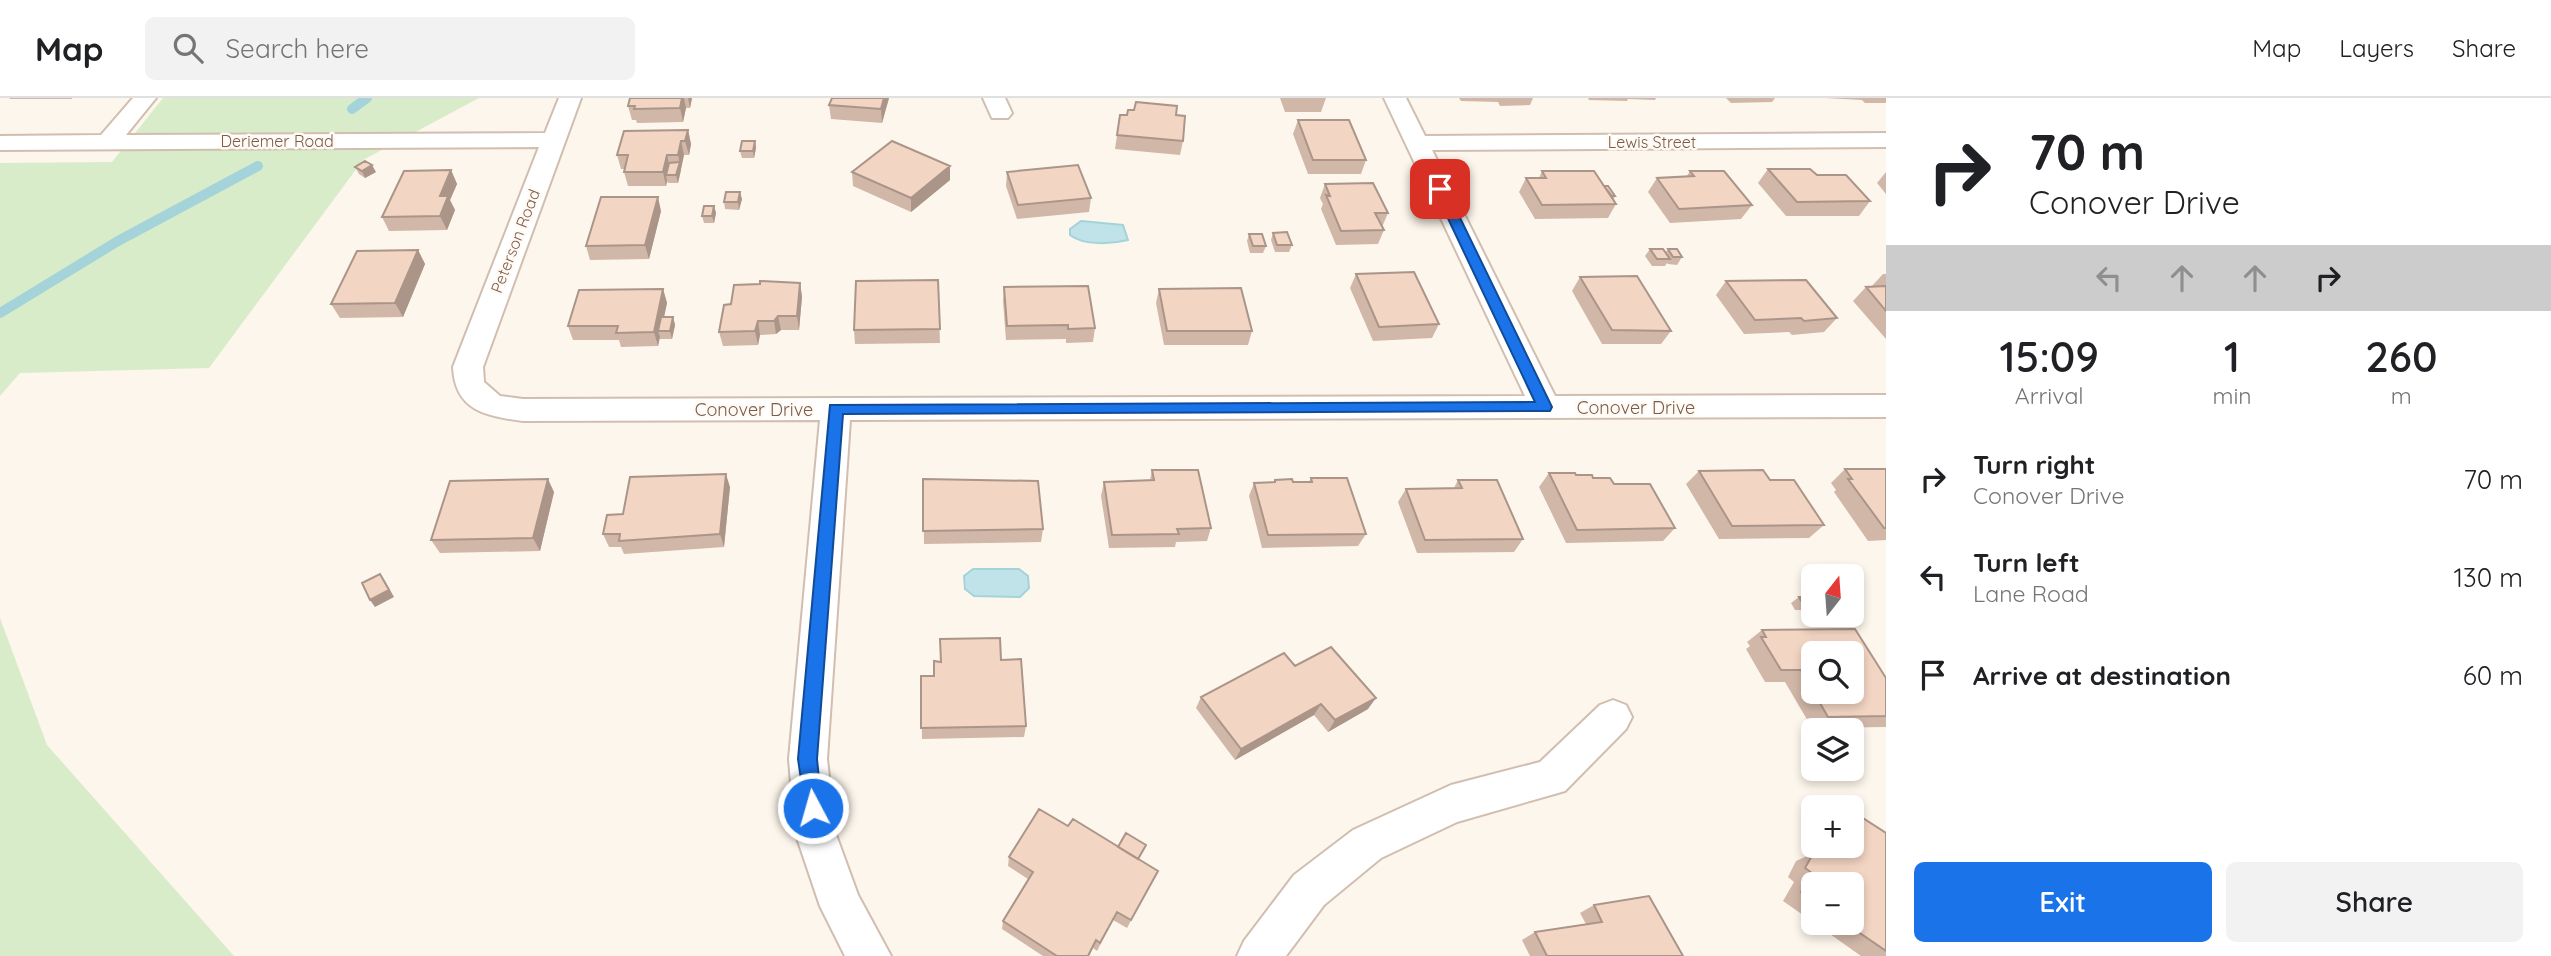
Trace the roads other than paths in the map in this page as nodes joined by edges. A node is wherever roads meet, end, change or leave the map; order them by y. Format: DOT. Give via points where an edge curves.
graph roads {
  1 [pos="145,98"];
  2 [pos="570,98"];
  3 [pos="1395,98"];
  4 [pos="554,140"];
  5 [pos="1886,140"];
  6 [pos="108,142"];
  7 [pos="0,143"];
  8 [pos="1418,144"];
  9 [pos="469,386"];
  10 [pos="1886,406"];
  11 [pos="1545,407"];
  12 [pos="836,409"];
  13 [pos="1614,717"];
  14 [pos="869,956"];
  15 [pos="1259,956"];
  1 -- 6 [label="street"];
  2 -- 4 [label="street, Peterson Road"];
  3 -- 8 [label="street"];
  4 -- 6 [label="street, Deriemer Road"];
  4 -- 9 [label="street, Peterson Road" via="468,367"];
  5 -- 8 [label="street, Lewis Street"];
  6 -- 7 [label="street, Deriemer Road"];
  8 -- 11 [label="street"];
  9 -- 12 [label="street, Conover Drive" via="492,406 523,410"];
  10 -- 11 [label="street, Conover Drive"];
  11 -- 12 [label="street, Conover Drive"];
  12 -- 14 [label="street" via="808,759 815,832 841,906"];
  13 -- 15 [label="street" via="1551,778 1451,804 1367,844 1310,890"];
}
